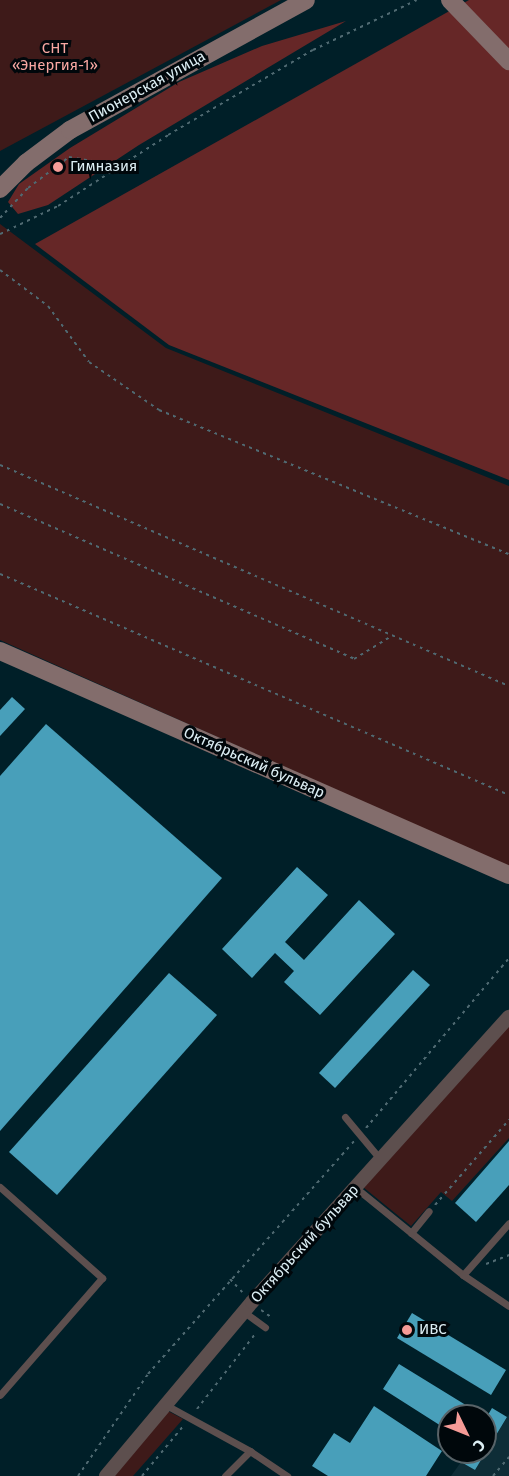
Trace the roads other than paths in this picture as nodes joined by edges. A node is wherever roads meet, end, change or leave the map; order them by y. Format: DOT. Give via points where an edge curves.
graph roads {
  1 [pos="306,0"];
  2 [pos="450,0"];
  3 [pos="509,62"];
  4 [pos="0,189"];
  5 [pos="0,651"];
  6 [pos="509,875"];
  7 [pos="509,1017"];
  8 [pos="345,1117"];
  9 [pos="381,1160"];
  10 [pos="0,1186"];
  11 [pos="356,1188"];
  12 [pos="429,1211"];
  13 [pos="509,1223"];
  14 [pos="411,1233"];
  15 [pos="463,1275"];
  16 [pos="509,1306"];
  17 [pos="244,1312"];
  18 [pos="264,1327"];
  19 [pos="0,1395"];
  20 [pos="165,1404"];
  21 [pos="250,1451"];
  22 [pos="106,1476"];
  23 [pos="225,1476"];
  24 [pos="287,1476"];
  1 -- 4 [label="street, Пионерская улица" via="70,130 26,163"];
  2 -- 3 [label="street"];
  5 -- 6 [label="street, Октябрьский бульвар"];
  7 -- 9 [label="street, Октябрьский бульвар"];
  8 -- 9 [label="lane"];
  9 -- 11 [label="street, Октябрьский бульвар"];
  10 -- 19 [label="lane" via="102,1278"];
  11 -- 14 [label="lane"];
  11 -- 17 [label="street, Октябрьский бульвар"];
  12 -- 14 [label="lane"];
  13 -- 15 [label="lane"];
  14 -- 15 [label="lane"];
  15 -- 16 [label="lane"];
  17 -- 18 [label="lane"];
  17 -- 20 [label="street, Октябрьский бульвар"];
  20 -- 21 [label="lane"];
  20 -- 22 [label="street, Октябрьский бульвар"];
  21 -- 23 [label="lane"];
  21 -- 24 [label="lane"];
}
